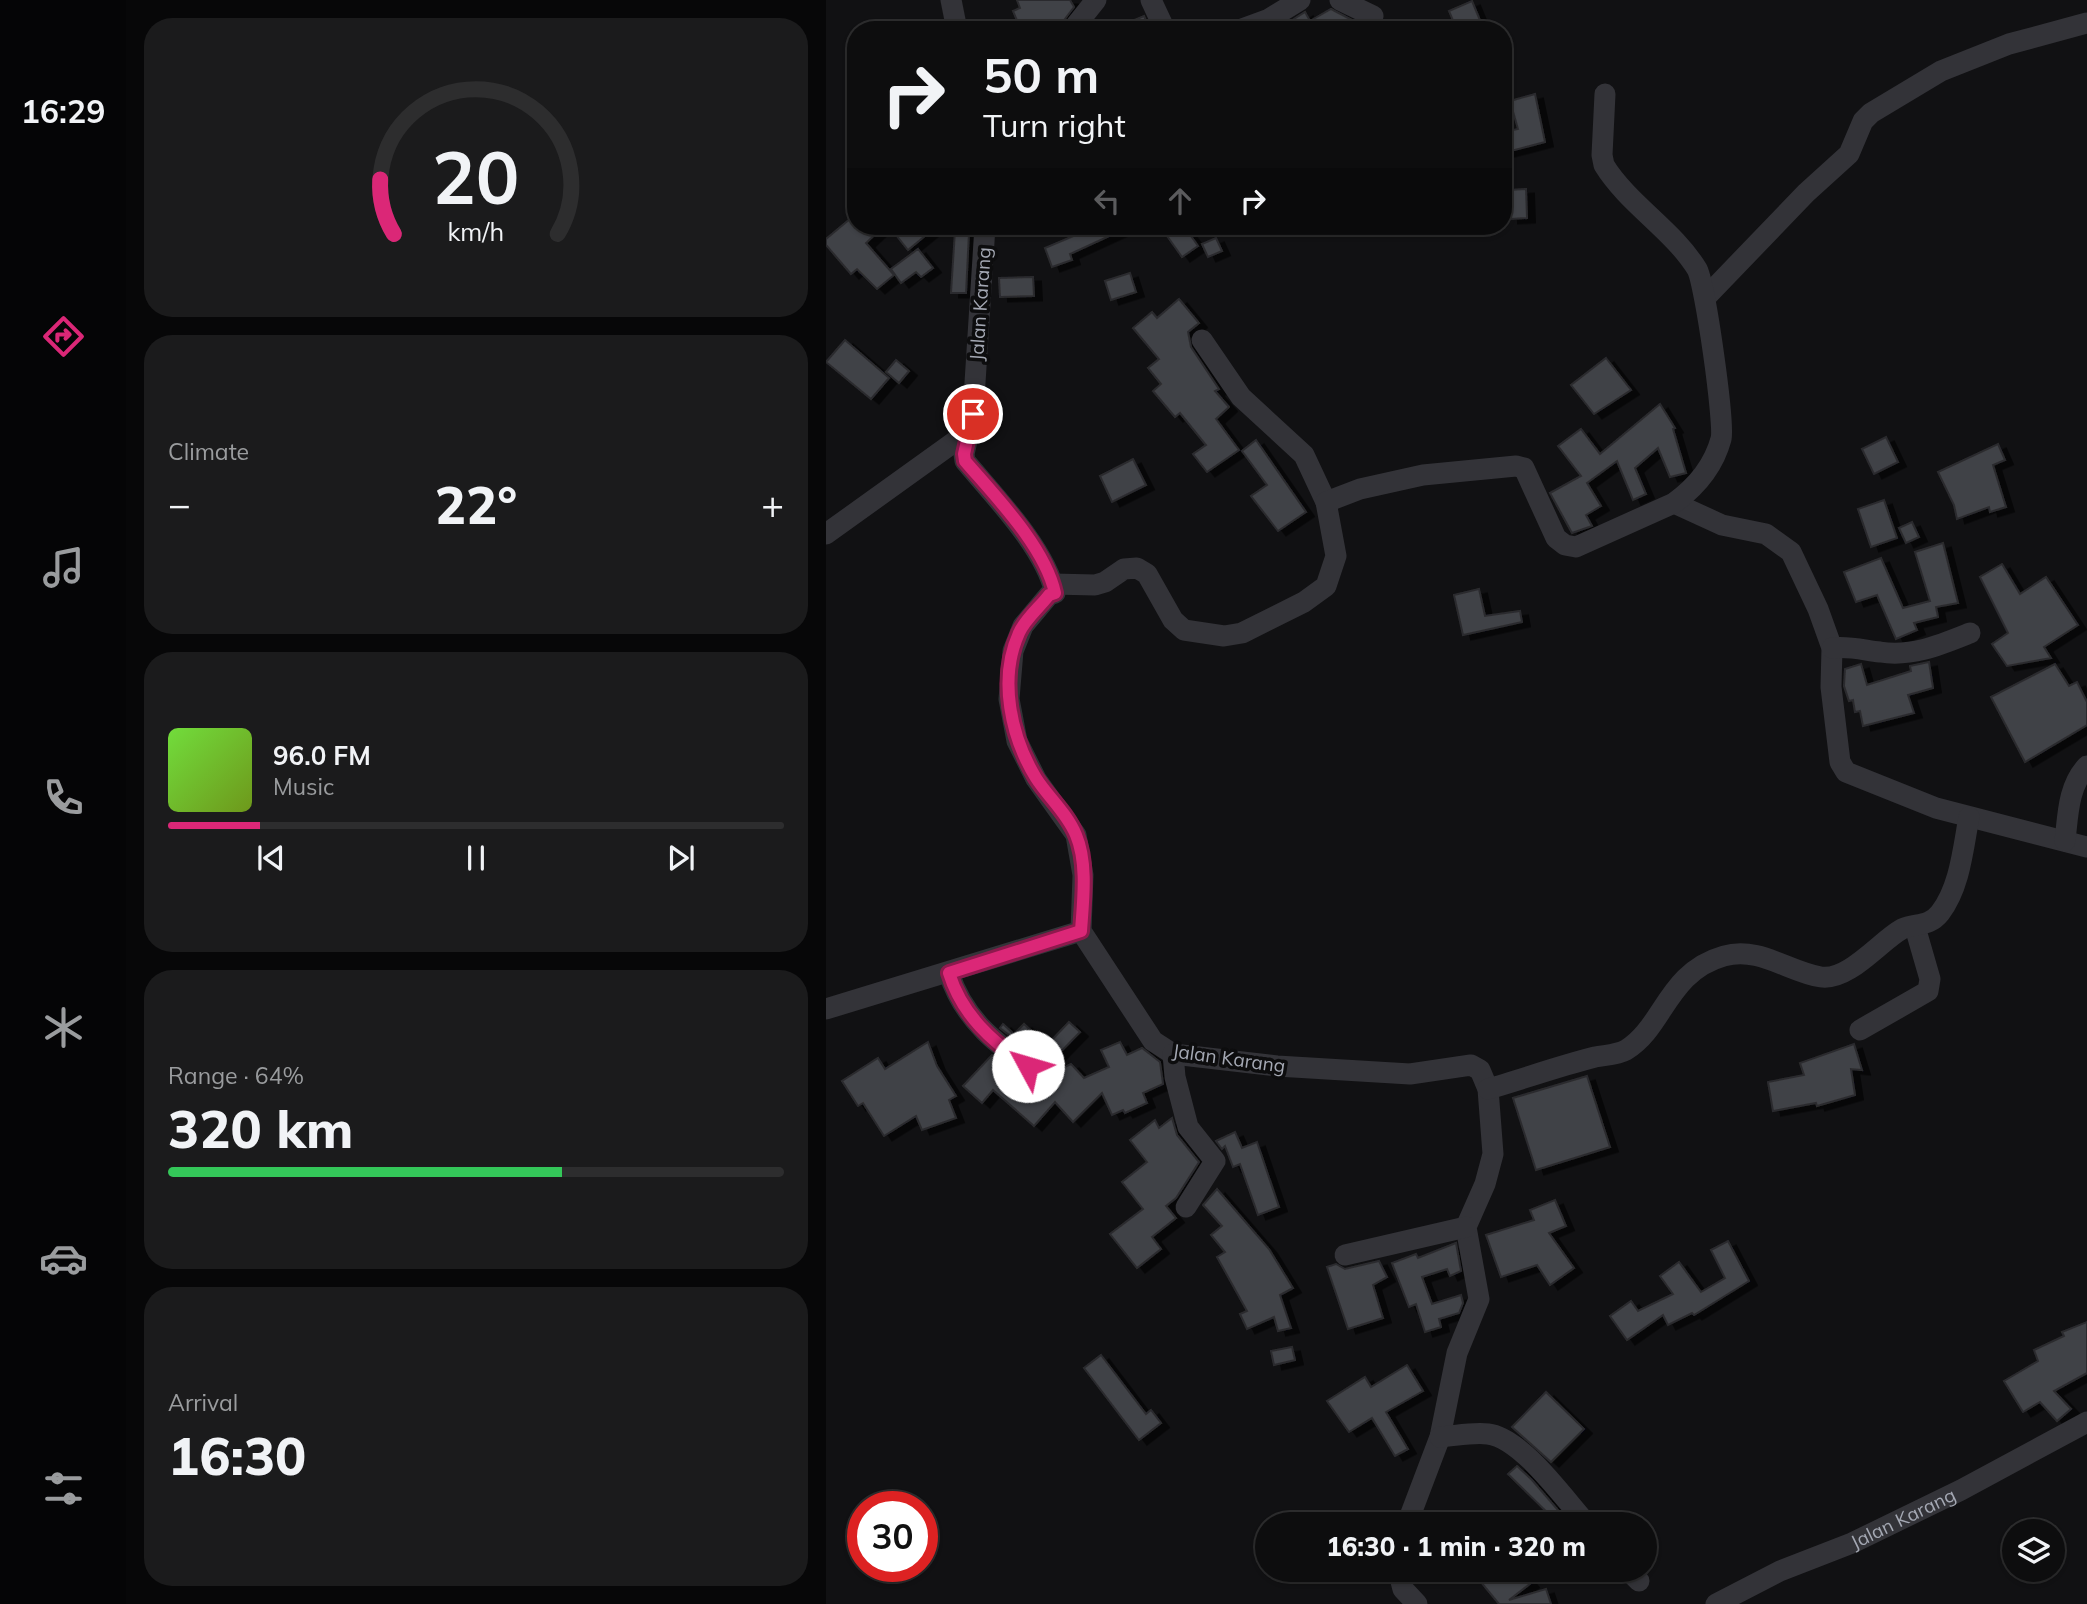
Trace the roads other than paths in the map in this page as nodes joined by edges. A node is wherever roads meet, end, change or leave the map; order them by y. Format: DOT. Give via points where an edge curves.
graph roads {
  1 [pos="951,0"];
  2 [pos="1096,0"];
  3 [pos="1150,0"];
  4 [pos="1300,0"];
  5 [pos="1340,0"];
  6 [pos="1373,16"];
  7 [pos="955,21"];
  8 [pos="1079,21"];
  9 [pos="1160,21"];
  10 [pos="1264,21"];
  11 [pos="2087,23"];
  12 [pos="1605,94"];
  13 [pos="984,235"];
  14 [pos="1706,297"];
  15 [pos="1202,340"];
  16 [pos="968,432"];
  17 [pos="1326,502"];
  18 [pos="1674,503"];
  19 [pos="826,534"];
  20 [pos="1053,584"];
  21 [pos="1970,634"];
  22 [pos="1832,648"];
  23 [pos="2087,766"];
  24 [pos="1969,817"];
  25 [pos="2065,841"];
  26 [pos="2087,847"];
  27 [pos="1915,927"];
  28 [pos="1081,931"];
  29 [pos="949,973"];
  30 [pos="826,1009"];
  31 [pos="1860,1030"];
  32 [pos="1173,1054"];
  33 [pos="1039,1074"];
  34 [pos="1488,1089"];
  35 [pos="1186,1207"];
  36 [pos="1466,1227"];
  37 [pos="1345,1255"];
  38 [pos="2087,1422"];
  39 [pos="1440,1437"];
  40 [pos="1412,1512"];
  41 [pos="1576,1512"];
  42 [pos="1401,1582"];
  43 [pos="1417,1604"];
  44 [pos="1716,1604"];
  1 -- 7 [label="street"];
  2 -- 8 [label="street"];
  3 -- 9 [label="street"];
  4 -- 10 [label="street"];
  5 -- 6 [label="street"];
  11 -- 14 [label="street" via="2009,44 1941,71 1871,113 1849,154"];
  12 -- 14 [label="street" via="1604,165 1698,270"];
  13 -- 16 [label="street, Jalan Karang"];
  14 -- 18 [label="street" via="1722,436 1704,473"];
  15 -- 17 [label="street" via="1241,397 1304,455"];
  16 -- 19 [label="street"];
  16 -- 20 [label="street, Jalan Karang" via="965,461 1004,507"];
  17 -- 18 [label="street" via="1395,480 1516,466 1530,474 1556,538 1576,547"];
  17 -- 20 [label="street" via="1336,556 1326,586 1304,603 1242,633 1224,636 1184,630 1173,620 1147,574 1137,568 1124,569 1095,585"];
  18 -- 22 [label="street" via="1722,525 1766,534 1791,552"];
  20 -- 28 [label="street" via="1055,593 1018,635 1009,698 1017,741 1076,835 1083,874"];
  21 -- 22 [label="street" via="1926,651"];
  22 -- 24 [label="street" via="1831,687 1840,762 1846,772"];
  23 -- 25 [label="street" via="2074,784"];
  24 -- 25 [label="street"];
  24 -- 27 [label="street" via="1950,896 1939,915"];
  25 -- 26 [label="street"];
  27 -- 31 [label="street" via="1930,979 1928,991"];
  27 -- 34 [label="street" via="1896,933 1834,976 1823,977 1779,960 1724,956 1678,983 1628,1049"];
  28 -- 29 [label="street"];
  28 -- 32 [label="street, Jalan Karang" via="1153,1041"];
  29 -- 30 [label="street"];
  29 -- 33 [label="street" via="957,999 972,1019"];
  32 -- 34 [label="street, Jalan Karang" via="1410,1074 1472,1065 1480,1070"];
  32 -- 35 [label="street" via="1188,1127 1215,1161"];
  34 -- 36 [label="street" via="1493,1154"];
  36 -- 37 [label="street"];
  36 -- 39 [label="street" via="1479,1299 1457,1353"];
  38 -- 44 [label="street, Jalan Karang" via="1852,1544 1780,1571"];
  39 -- 40 [label="street"];
  39 -- 41 [label="street" via="1489,1434 1505,1439"];
  42 -- 43 [label="street"];
}
